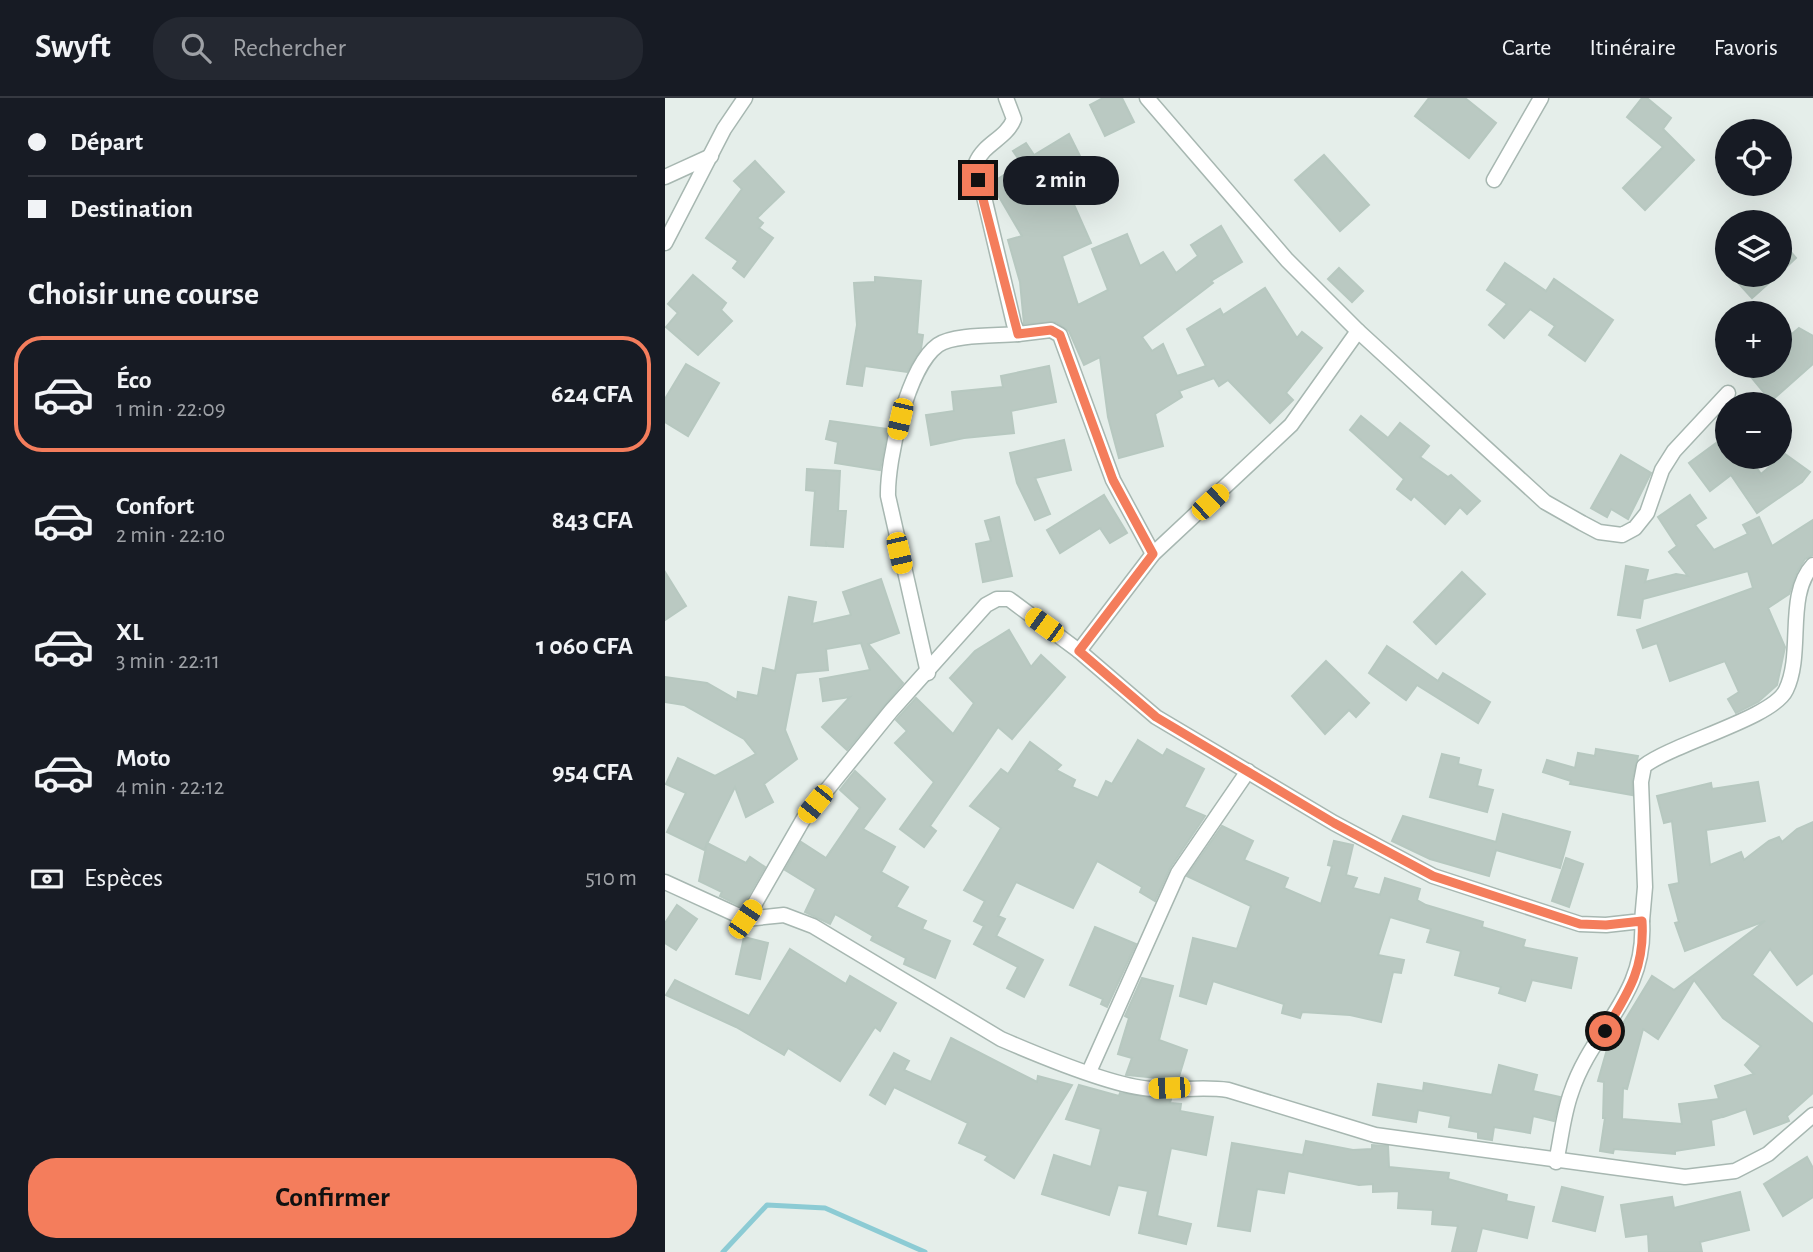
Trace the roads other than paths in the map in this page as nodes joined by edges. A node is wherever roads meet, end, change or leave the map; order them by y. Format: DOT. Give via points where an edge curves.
graph roads {
  1 [pos="745,98"];
  2 [pos="1006,98"];
  3 [pos="1147,98"];
  4 [pos="1541,98"];
  5 [pos="711,156"];
  6 [pos="665,177"];
  7 [pos="1494,180"];
  8 [pos="665,243"];
  9 [pos="1358,331"];
  10 [pos="1018,334"];
  11 [pos="1715,407"];
  12 [pos="1153,554"];
  13 [pos="1813,565"];
  14 [pos="1079,651"];
  15 [pos="928,673"];
  16 [pos="1248,771"];
  17 [pos="665,881"];
  18 [pos="745,919"];
  19 [pos="1642,921"];
  20 [pos="1089,1072"];
  21 [pos="1813,1115"];
  22 [pos="1556,1162"];
  1 -- 5 [label="street"];
  2 -- 10 [label="street" via="1014,119 1010,130 982,150 976,163"];
  3 -- 9 [label="street" via="1287,260"];
  4 -- 7 [label="street"];
  5 -- 6 [label="street"];
  5 -- 8 [label="street"];
  9 -- 11 [label="street" via="1545,502 1599,531 1622,535 1635,528 1647,513 1674,451"];
  9 -- 12 [label="street" via="1291,425"];
  10 -- 12 [label="street" via="1051,330 1060,335 1113,480"];
  10 -- 15 [label="street" via="955,339 937,345 910,390 900,419 887,472 888,496"];
  12 -- 14 [label="street"];
  13 -- 19 [label="street" via="1799,587 1786,691 1756,713 1661,754 1644,766"];
  14 -- 15 [label="street" via="1009,599 997,598"];
  14 -- 16 [label="street" via="1156,717"];
  15 -- 18 [label="street" via="804,818"];
  16 -- 19 [label="street" via="1433,876 1580,924"];
  16 -- 20 [label="street" via="1178,873"];
  17 -- 18 [label="street"];
  18 -- 20 [label="street" via="784,915 813,926 1001,1038"];
  19 -- 22 [label="street" via="1644,947 1639,968 1571,1093"];
  20 -- 22 [label="street" via="1150,1089 1229,1090 1375,1135"];
  21 -- 22 [label="street" via="1768,1154 1735,1171 1685,1177"];
}
